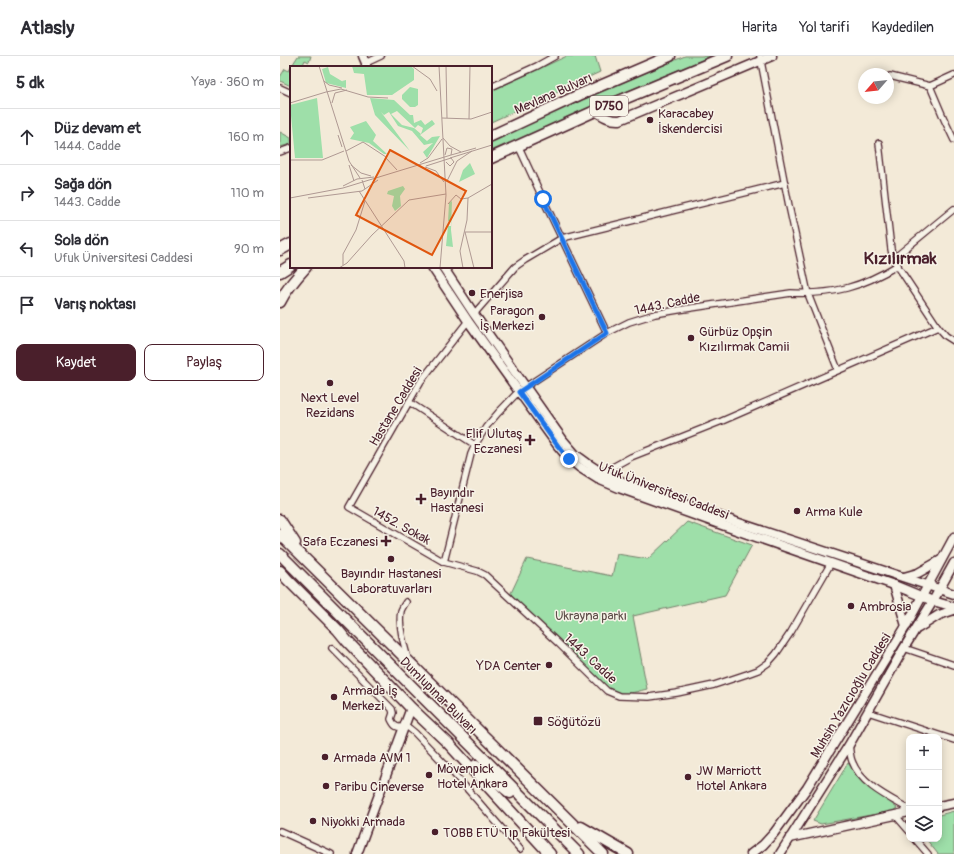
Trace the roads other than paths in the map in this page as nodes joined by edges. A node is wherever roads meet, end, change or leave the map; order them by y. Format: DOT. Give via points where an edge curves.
graph roads {
  1 [pos="382,56"];
  2 [pos="555,56"];
  3 [pos="670,56"];
  4 [pos="727,56"];
  5 [pos="772,56"];
  6 [pos="761,58"];
  7 [pos="365,62"];
  8 [pos="954,75"];
  9 [pos="894,77"];
  10 [pos="930,86"];
  11 [pos="492,87"];
  12 [pos="280,88"];
  13 [pos="290,93"];
  14 [pos="595,111"];
  15 [pos="492,136"];
  16 [pos="954,140"];
  17 [pos="879,143"];
  18 [pos="518,145"];
  19 [pos="290,148"];
  20 [pos="280,152"];
  21 [pos="492,158"];
  22 [pos="784,183"];
  23 [pos="954,209"];
  24 [pos="562,238"];
  25 [pos="290,245"];
  26 [pos="280,250"];
  27 [pos="893,259"];
  28 [pos="898,265"];
  29 [pos="290,266"];
  30 [pos="305,268"];
  31 [pos="433,268"];
  32 [pos="444,268"];
  33 [pos="280,272"];
  34 [pos="808,294"];
  35 [pos="280,302"];
  36 [pos="471,317"];
  37 [pos="938,327"];
  38 [pos="607,333"];
  39 [pos="954,341"];
  40 [pos="838,370"];
  41 [pos="522,389"];
  42 [pos="409,402"];
  43 [pos="474,445"];
  44 [pos="601,477"];
  45 [pos="348,507"];
  46 [pos="280,520"];
  47 [pos="280,534"];
  48 [pos="954,537"];
  49 [pos="280,554"];
  50 [pos="835,555"];
  51 [pos="941,560"];
  52 [pos="307,561"];
  53 [pos="444,562"];
  54 [pos="831,563"];
  55 [pos="953,569"];
  56 [pos="280,571"];
  57 [pos="904,577"];
  58 [pos="280,579"];
  59 [pos="894,585"];
  60 [pos="927,585"];
  61 [pos="939,589"];
  62 [pos="954,594"];
  63 [pos="922,596"];
  64 [pos="933,601"];
  65 [pos="406,602"];
  66 [pos="954,607"];
  67 [pos="954,610"];
  68 [pos="906,626"];
  69 [pos="338,630"];
  70 [pos="916,630"];
  71 [pos="332,648"];
  72 [pos="904,648"];
  73 [pos="408,661"];
  74 [pos="954,665"];
  75 [pos="411,708"];
  76 [pos="868,712"];
  77 [pos="404,729"];
  78 [pos="954,740"];
  79 [pos="448,743"];
  80 [pos="850,745"];
  81 [pos="954,803"];
  82 [pos="942,805"];
  83 [pos="906,807"];
  84 [pos="906,813"];
  85 [pos="896,816"];
  86 [pos="570,821"];
  87 [pos="552,827"];
  88 [pos="906,828"];
  89 [pos="280,831"];
  90 [pos="790,838"];
  91 [pos="918,842"];
  92 [pos="541,843"];
  93 [pos="520,849"];
  94 [pos="318,852"];
  95 [pos="331,854"];
  96 [pos="357,854"];
  97 [pos="547,854"];
  98 [pos="550,854"];
  99 [pos="579,854"];
  100 [pos="603,854"];
  101 [pos="628,854"];
  102 [pos="751,854"];
  103 [pos="780,854"];
  104 [pos="928,854"];
  1 -- 7 [label="street"];
  2 -- 11 [label="street"];
  3 -- 15 [label="highway, Mevlana Bulvarı"];
  4 -- 14 [label="highway, D750"];
  5 -- 6 [label="main road"];
  6 -- 14 [label="main road" via="620,120 608,118"];
  6 -- 22 [label="street"];
  8 -- 10 [label="street"];
  9 -- 10 [label="street"];
  10 -- 16 [label="street"];
  12 -- 13 [label="street"];
  14 -- 18 [label="highway, D750"];
  17 -- 27 [label="street"];
  18 -- 21 [label="highway, D750"];
  18 -- 24 [label="street"];
  19 -- 20 [label="street"];
  22 -- 24 [label="street, Hastane Caddesi"];
  22 -- 34 [label="street"];
  23 -- 27 [label="street"];
  24 -- 36 [label="street, Hastane Caddesi" via="515,268"];
  24 -- 38 [label="street"];
  25 -- 26 [label="highway"];
  27 -- 28 [label="street"];
  28 -- 34 [label="street, 1443. Cadde" via="855,286 839,291"];
  28 -- 37 [label="street"];
  29 -- 33 [label="highway"];
  30 -- 35 [label="highway"];
  31 -- 36 [label="main road, Ufuk Üniversitesi Caddesi"];
  32 -- 36 [label="main road, Ufuk Üniversitesi Caddesi"];
  34 -- 38 [label="street, 1443. Cadde" via="791,293 655,314 629,322"];
  34 -- 40 [label="street"];
  36 -- 41 [label="main road, Ufuk Üniversitesi Caddesi"];
  36 -- 42 [label="street, Hastane Caddesi" via="424,376"];
  37 -- 39 [label="street"];
  37 -- 40 [label="street"];
  38 -- 41 [label="street, 1443. Cadde"];
  40 -- 44 [label="street" via="722,421 619,462"];
  41 -- 43 [label="street, 1443. Cadde" via="486,427"];
  41 -- 44 [label="main road, Ufuk Üniversitesi Caddesi" via="569,459 579,468"];
  42 -- 43 [label="street"];
  42 -- 45 [label="street, Hastane Caddesi"];
  43 -- 53 [label="street, 1443. Cadde"];
  44 -- 50 [label="main road, Ufuk Üniversitesi Caddesi"];
  44 -- 54 [label="main road, Ufuk Üniversitesi Caddesi" via="625,490"];
  45 -- 53 [label="street, 1452. Sokak"];
  46 -- 52 [label="highway"];
  47 -- 52 [label="highway, Dumlupınar Bulvarı"];
  48 -- 51 [label="main road, Muhsin Yazıcıoğlu Caddesi"];
  49 -- 87 [label="highway, Dumlupınar Bulvarı"];
  50 -- 54 [label="main road"];
  50 -- 57 [label="main road, Ufuk Üniversitesi Caddesi"];
  51 -- 57 [label="main road" via="918,573"];
  51 -- 60 [label="main road, Muhsin Yazıcıoğlu Caddesi"];
  52 -- 73 [label="highway, Dumlupınar Bulvarı"];
  53 -- 54 [label="street, 1443. Cadde" via="485,575 607,691 619,696 637,697 706,687 758,670 776,654"];
  54 -- 59 [label="main road, Ufuk Üniversitesi Caddesi"];
  55 -- 61 [label="main road, Muhsin Yazıcıoğlu Caddesi"];
  56 -- 69 [label="highway"];
  57 -- 60 [label="main road, Ufuk Üniversitesi Caddesi"];
  58 -- 69 [label="highway" via="310,609"];
  59 -- 63 [label="main road, Ufuk Üniversitesi Caddesi"];
  59 -- 68 [label="main road"];
  60 -- 61 [label="main road, Ufuk Üniversitesi Caddesi"];
  60 -- 63 [label="main road, Muhsin Yazıcıoğlu Caddesi"];
  61 -- 62 [label="main road, Ufuk Üniversitesi Caddesi"];
  61 -- 64 [label="main road, Muhsin Yazıcıoğlu Caddesi"];
  63 -- 64 [label="main road, Ufuk Üniversitesi Caddesi"];
  63 -- 68 [label="main road, Muhsin Yazıcıoğlu Caddesi"];
  64 -- 66 [label="main road, Ufuk Üniversitesi Caddesi"];
  64 -- 70 [label="main road, Muhsin Yazıcıoğlu Caddesi"];
  65 -- 73 [label="street" via="401,620"];
  67 -- 70 [label="main road" via="939,615"];
  68 -- 102 [label="main road, Muhsin Yazıcıoğlu Caddesi" via="807,788 774,833"];
  69 -- 75 [label="highway"];
  70 -- 72 [label="main road, Muhsin Yazıcıoğlu Caddesi"];
  71 -- 77 [label="street" via="392,709 391,720 399,728"];
  72 -- 74 [label="street"];
  72 -- 76 [label="main road, Muhsin Yazıcıoğlu Caddesi"];
  73 -- 86 [label="highway, Dumlupınar Bulvarı"];
  75 -- 77 [label="main road"];
  75 -- 79 [label="highway"];
  76 -- 78 [label="street"];
  76 -- 80 [label="main road, Muhsin Yazıcıoğlu Caddesi"];
  77 -- 93 [label="street" via="410,728"];
  77 -- 96 [label="main road"];
  79 -- 87 [label="highway"];
  79 -- 92 [label="highway"];
  80 -- 83 [label="street" via="852,760 860,775 869,784"];
  80 -- 90 [label="main road, Muhsin Yazıcıoğlu Caddesi"];
  81 -- 82 [label="main road"];
  84 -- 85 [label="main road"];
  85 -- 88 [label="street"];
  85 -- 90 [label="main road"];
  86 -- 100 [label="highway, Dumlupınar Bulvarı"];
  86 -- 101 [label="highway, Dumlupınar Bulvarı"];
  87 -- 99 [label="highway, Dumlupınar Bulvarı"];
  89 -- 94 [label="street"];
  90 -- 103 [label="main road, Muhsin Yazıcıoğlu Caddesi"];
  91 -- 104 [label="street"];
  92 -- 97 [label="highway"];
  92 -- 98 [label="highway"];
  94 -- 95 [label="street"];
}
